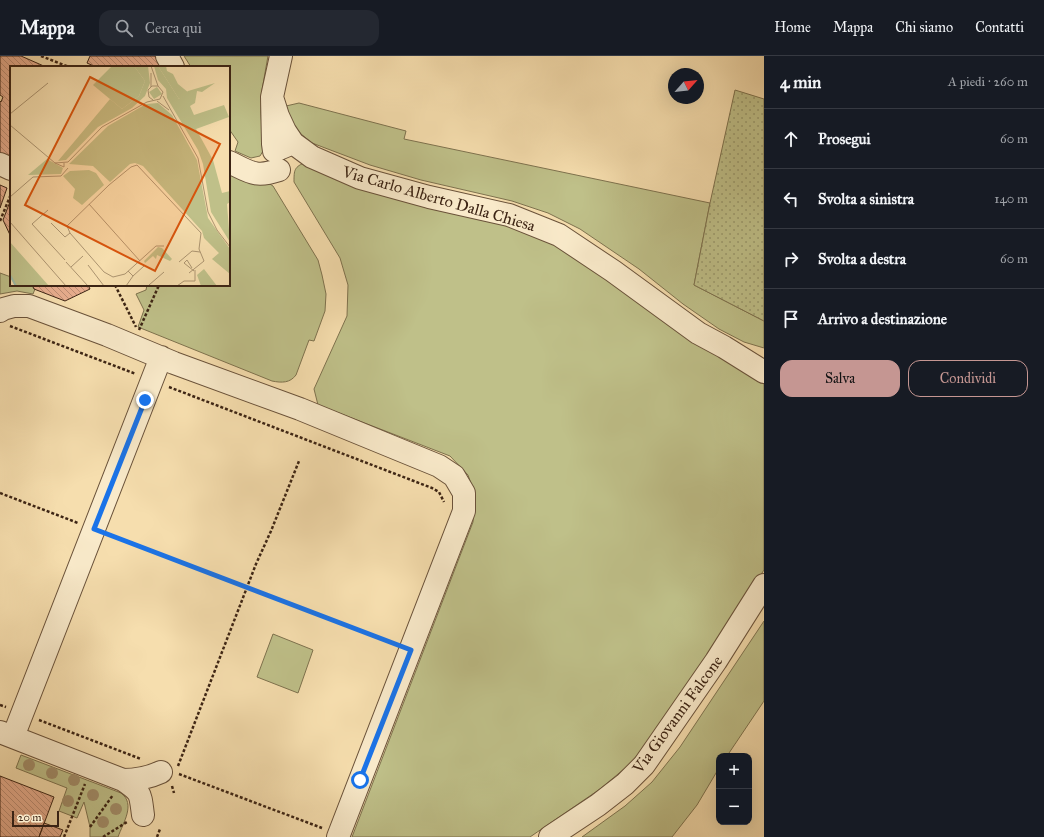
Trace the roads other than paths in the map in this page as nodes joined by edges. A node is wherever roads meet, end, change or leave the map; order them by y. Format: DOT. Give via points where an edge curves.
graph roads {
  1 [pos="167,56"];
  2 [pos="282,56"];
  3 [pos="172,66"];
  4 [pos="282,155"];
  5 [pos="230,163"];
  6 [pos="0,164"];
  7 [pos="10,169"];
  8 [pos="0,295"];
  9 [pos="3,318"];
  10 [pos="81,326"];
  11 [pos="724,347"];
  12 [pos="161,357"];
  13 [pos="764,361"];
  14 [pos="764,372"];
  15 [pos="764,586"];
  16 [pos="6,735"];
  17 [pos="170,774"];
  18 [pos="119,787"];
  19 [pos="135,818"];
  20 [pos="338,837"];
  21 [pos="550,837"];
  1 -- 3 [label="street"];
  2 -- 4 [label="street, Via Carlo Alberto Dalla Chiesa" via="272,97 284,131"];
  4 -- 5 [label="street" via="266,174 252,174"];
  4 -- 11 [label="street, Via Carlo Alberto Dalla Chiesa" via="312,157 360,178 428,197 509,215 559,235 698,333"];
  6 -- 7 [label="street"];
  8 -- 10 [label="street" via="38,294 66,305"];
  9 -- 10 [label="street" via="3,309 29,306"];
  10 -- 12 [label="street"];
  11 -- 13 [label="street, Via Carlo Alberto Dalla Chiesa"];
  11 -- 14 [label="street, Via Carlo Alberto Dalla Chiesa"];
  12 -- 16 [label="street" via="94,529"];
  12 -- 20 [label="street" via="300,408 439,466 454,476 464,493 464,511"];
  15 -- 21 [label="street, Via Giovanni Falcone" via="644,765 598,805"];
  16 -- 18 [label="street"];
  17 -- 18 [label="street" via="151,776"];
  18 -- 19 [label="street" via="137,789 141,799"];
}
